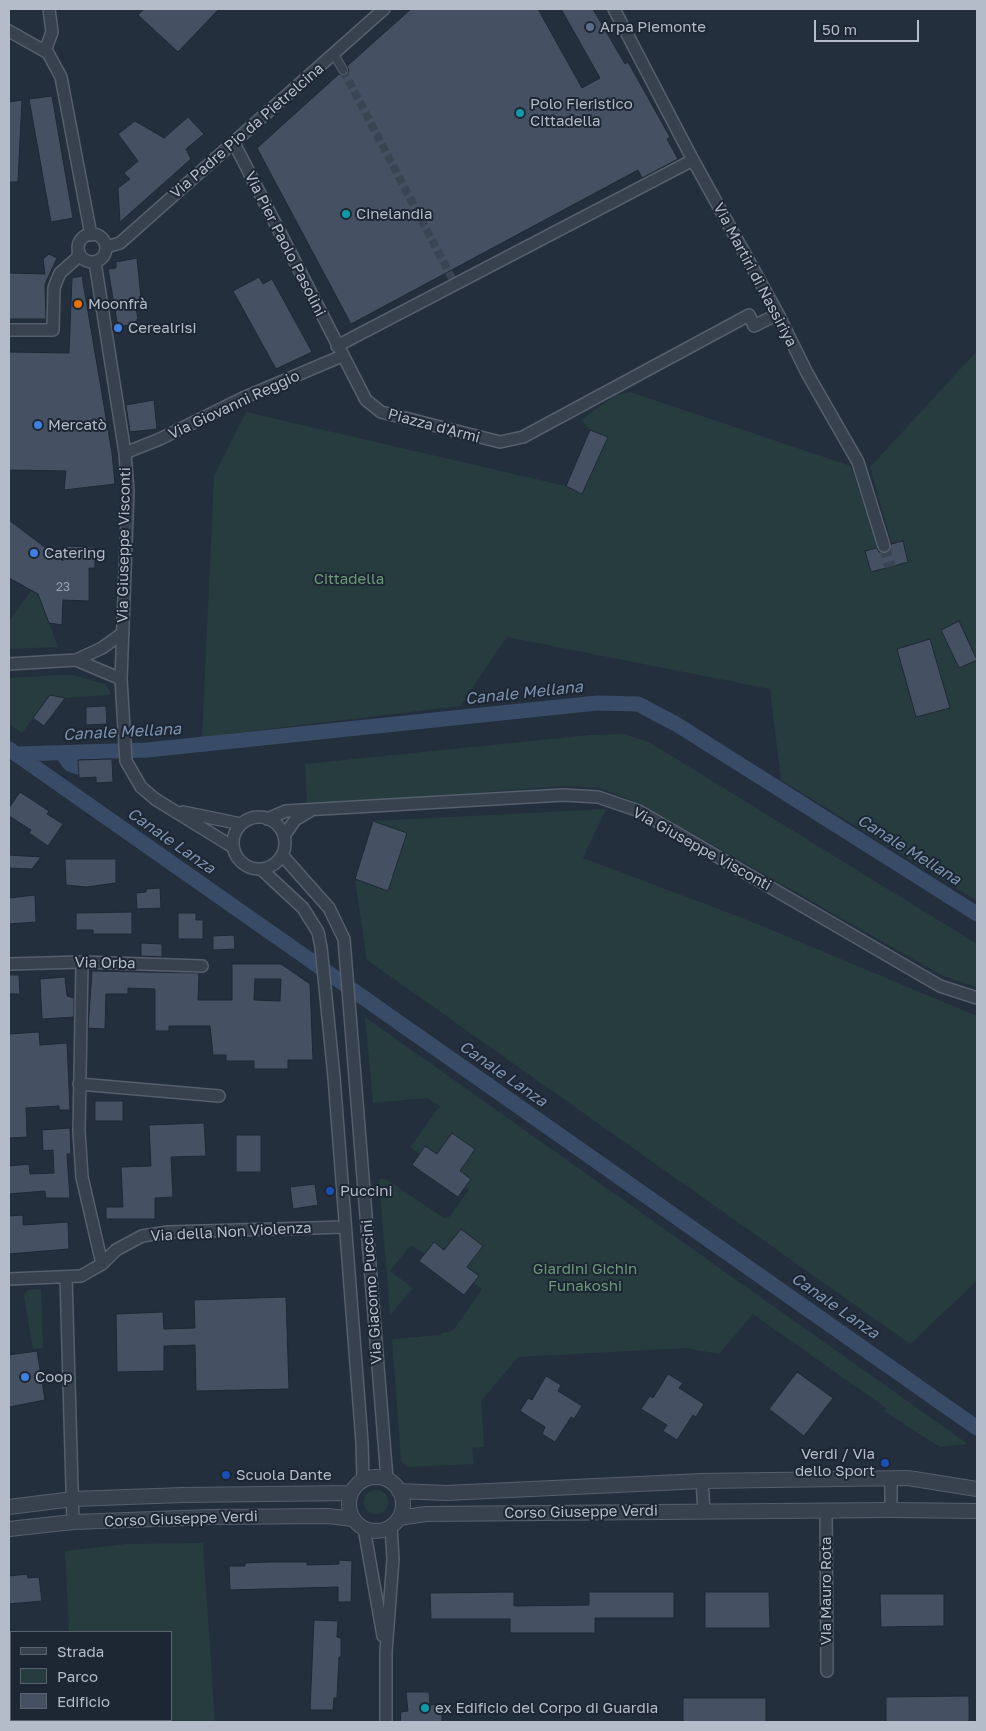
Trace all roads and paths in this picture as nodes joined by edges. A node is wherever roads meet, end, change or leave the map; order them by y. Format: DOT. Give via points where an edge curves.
graph roads {
  1 [pos="49,9"];
  2 [pos="384,9"];
  3 [pos="614,9"];
  4 [pos="9,32"];
  5 [pos="45,51"];
  6 [pos="334,54"];
  7 [pos="343,70"];
  8 [pos="234,143"];
  9 [pos="693,160"];
  10 [pos="91,235"];
  11 [pos="106,247"];
  12 [pos="79,252"];
  13 [pos="95,262"];
  14 [pos="778,314"];
  15 [pos="9,330"];
  16 [pos="340,350"];
  17 [pos="125,453"];
  18 [pos="884,546"];
  19 [pos="123,633"];
  20 [pos="76,660"];
  21 [pos="9,664"];
  22 [pos="121,679"];
  23 [pos="172,809"];
  24 [pos="311,810"];
  25 [pos="267,819"];
  26 [pos="241,824"];
  27 [pos="284,836"];
  28 [pos="233,847"];
  29 [pos="282,855"];
  30 [pos="261,869"];
  31 [pos="82,962"];
  32 [pos="9,964"];
  33 [pos="202,966"];
  34 [pos="977,998"];
  35 [pos="356,1075"];
  36 [pos="334,1077"];
  37 [pos="79,1084"];
  38 [pos="219,1096"];
  39 [pos="345,1227"];
  40 [pos="102,1264"];
  41 [pos="66,1277"];
  42 [pos="9,1279"];
  43 [pos="387,1479"];
  44 [pos="891,1479"];
  45 [pos="363,1480"];
  46 [pos="702,1481"];
  47 [pos="977,1489"];
  48 [pos="399,1490"];
  49 [pos="351,1493"];
  50 [pos="73,1499"];
  51 [pos="9,1507"];
  52 [pos="826,1510"];
  53 [pos="891,1510"];
  54 [pos="704,1511"];
  55 [pos="977,1512"];
  56 [pos="353,1519"];
  57 [pos="73,1522"];
  58 [pos="395,1522"];
  59 [pos="364,1528"];
  60 [pos="9,1530"];
  61 [pos="386,1652"];
  62 [pos="827,1671"];
  63 [pos="386,1722"];
  1 -- 5 [label="street" via="52,32"];
  2 -- 6 [label="street, Via Padre Pio da Pietrelcina"];
  3 -- 9 [label="street, Via Martiri di Nassiriya"];
  4 -- 5 [label="street"];
  5 -- 10 [label="street" via="61,77"];
  6 -- 7 [label="street"];
  6 -- 8 [label="street, Via Padre Pio da Pietrelcina"];
  8 -- 11 [label="street, Via Padre Pio da Pietrelcina" via="120,243"];
  8 -- 16 [label="street, Via Pier Paolo Pasolini"];
  9 -- 14 [label="street, Via Martiri di Nassiriya"];
  9 -- 16 [label="street"];
  10 -- 11 [label="street" via="102,239"];
  10 -- 12 [label="street" via="82,239"];
  11 -- 13 [label="street" via="102,258"];
  12 -- 13 [label="street" via="83,259"];
  12 -- 15 [label="street" via="77,258 60,273 54,288 53,330"];
  13 -- 17 [label="street, Via Giuseppe Visconti"];
  14 -- 16 [label="street, Piazza d'Armi" via="754,326 749,315 523,437 500,442 381,412 366,400"];
  14 -- 18 [label="street, Via Martiri di Nassiriya" via="807,373 858,462"];
  16 -- 17 [label="street, Via Giovanni Reggio"];
  17 -- 19 [label="street, Via Giuseppe Visconti" via="128,491"];
  19 -- 20 [label="street" via="102,648"];
  19 -- 22 [label="street, Via Giuseppe Visconti"];
  20 -- 21 [label="street"];
  20 -- 22 [label="street"];
  22 -- 23 [label="street, Via Giuseppe Visconti" via="126,761 141,787"];
  23 -- 26 [label="street, Via Giuseppe Visconti"];
  23 -- 28 [label="street, Via Giuseppe Visconti"];
  24 -- 25 [label="street, Via Giuseppe Visconti" via="286,811"];
  24 -- 27 [label="street" via="295,820"];
  24 -- 34 [label="street, Via Giuseppe Visconti" via="563,795 598,797 639,811 940,986"];
  25 -- 26 [label="street" via="256,817"];
  25 -- 27 [label="street"];
  26 -- 28 [label="street"];
  27 -- 29 [label="street"];
  28 -- 30 [label="street" via="240,861 253,869"];
  29 -- 30 [label="street" via="269,867"];
  29 -- 35 [label="street, Via Giacomo Puccini" via="329,908 344,940"];
  30 -- 36 [label="street, Via Giacomo Puccini" via="303,908 318,932"];
  31 -- 32 [label="street, Via Orba"];
  31 -- 33 [label="street, Via Orba"];
  31 -- 37 [label="street"];
  35 -- 36 [label="street"];
  35 -- 43 [label="street, Via Giacomo Puccini"];
  36 -- 39 [label="street, Via Giacomo Puccini"];
  37 -- 38 [label="street"];
  37 -- 40 [label="street" via="78,1131 82,1177"];
  39 -- 40 [label="street, Via della Non Violenza" via="168,1232 142,1236 116,1250"];
  39 -- 45 [label="street, Via Giacomo Puccini"];
  40 -- 41 [label="street, Via della Non Violenza" via="81,1276"];
  41 -- 42 [label="street, Via della Non Violenza"];
  41 -- 50 [label="street"];
  43 -- 45 [label="street"];
  43 -- 48 [label="street"];
  44 -- 46 [label="street, Corso Giuseppe Verdi"];
  44 -- 47 [label="street, Corso Giuseppe Verdi" via="920,1479"];
  44 -- 53 [label="street"];
  45 -- 49 [label="street"];
  46 -- 48 [label="street, Corso Giuseppe Verdi" via="446,1493"];
  46 -- 54 [label="street"];
  48 -- 58 [label="street" via="403,1504"];
  49 -- 50 [label="street, Corso Giuseppe Verdi"];
  49 -- 56 [label="street" via="349,1502"];
  50 -- 51 [label="street, Corso Giuseppe Verdi"];
  50 -- 57 [label="street"];
  52 -- 53 [label="street, Corso Giuseppe Verdi"];
  52 -- 54 [label="street, Corso Giuseppe Verdi"];
  52 -- 62 [label="street, Via Mauro Rota"];
  53 -- 55 [label="street, Corso Giuseppe Verdi"];
  54 -- 58 [label="street, Corso Giuseppe Verdi" via="426,1514"];
  56 -- 57 [label="street, Corso Giuseppe Verdi" via="328,1516"];
  56 -- 59 [label="street"];
  57 -- 60 [label="street, Corso Giuseppe Verdi"];
  58 -- 59 [label="street" via="373,1531"];
  58 -- 61 [label="street"];
  59 -- 61 [label="street"];
  61 -- 63 [label="street"];
}
